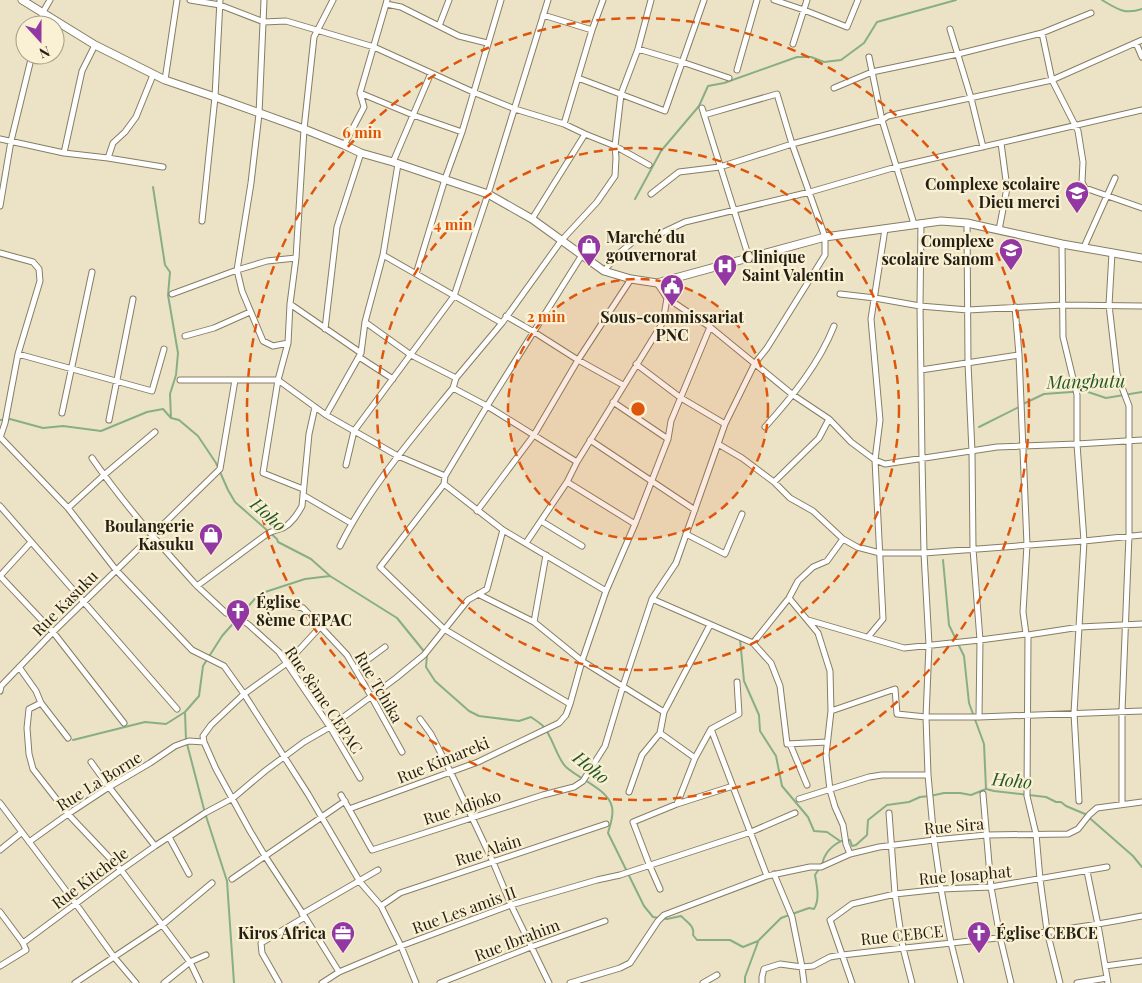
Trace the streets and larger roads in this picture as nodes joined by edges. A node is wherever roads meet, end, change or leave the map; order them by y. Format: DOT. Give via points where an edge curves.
graph roads {
  1 [pos="22,0"];
  2 [pos="50,0"];
  3 [pos="177,0"];
  4 [pos="190,0"];
  5 [pos="264,0"];
  6 [pos="333,0"];
  7 [pos="404,0"];
  8 [pos="448,0"];
  9 [pos="501,0"];
  10 [pos="548,0"];
  11 [pos="602,0"];
  12 [pos="651,0"];
  13 [pos="704,0"];
  14 [pos="757,0"];
  15 [pos="774,0"];
  16 [pos="807,0"];
  17 [pos="858,0"];
  18 [pos="386,2"];
  19 [pos="220,3"];
  20 [pos="401,7"];
  21 [pos="804,10"];
  22 [pos="43,12"];
  23 [pos="1091,13"];
  24 [pos="42,15"];
  25 [pos="543,15"];
  26 [pos="264,22"];
  27 [pos="439,26"];
  28 [pos="950,29"];
  29 [pos="316,30"];
  30 [pos="592,30"];
  31 [pos="1042,33"];
  32 [pos="1139,42"];
  33 [pos="487,43"];
  34 [pos="793,44"];
  35 [pos="95,46"];
  36 [pos="374,47"];
  37 [pos="638,49"];
  38 [pos="958,54"];
  39 [pos="869,57"];
  40 [pos="1142,57"];
  41 [pos="682,62"];
  42 [pos="30,65"];
  43 [pos="737,70"];
  44 [pos="872,72"];
  45 [pos="431,73"];
  46 [pos="153,75"];
  47 [pos="578,78"];
  48 [pos="729,78"];
  49 [pos="165,80"];
  50 [pos="1052,80"];
  51 [pos="834,88"];
  52 [pos="472,92"];
  53 [pos="360,93"];
  54 [pos="621,94"];
  55 [pos="215,97"];
  56 [pos="971,98"];
  57 [pos="702,108"];
  58 [pos="515,109"];
  59 [pos="1142,110"];
  60 [pos="259,114"];
  61 [pos="413,115"];
  62 [pos="704,115"];
  63 [pos="882,120"];
  64 [pos="564,124"];
  65 [pos="1075,125"];
  66 [pos="304,130"];
  67 [pos="462,132"];
  68 [pos="585,134"];
  69 [pos="0,139"];
  70 [pos="11,141"];
  71 [pos="1000,143"];
  72 [pos="792,144"];
  73 [pos="344,145"];
  74 [pos="615,146"];
  75 [pos="983,147"];
  76 [pos="64,153"];
  77 [pos="361,153"];
  78 [pos="108,158"];
  79 [pos="396,163"];
  80 [pos="649,165"];
  81 [pos="163,167"];
  82 [pos="720,167"];
  83 [pos="896,167"];
  84 [pos="1115,178"];
  85 [pos="444,179"];
  86 [pos="810,192"];
  87 [pos="488,194"];
  88 [pos="651,194"];
  89 [pos="1108,195"];
  90 [pos="0,206"];
  91 [pos="1142,208"];
  92 [pos="735,211"];
  93 [pos="532,219"];
  94 [pos="202,221"];
  95 [pos="967,223"];
  96 [pos="918,224"];
  97 [pos="885,229"];
  98 [pos="999,230"];
  99 [pos="825,237"];
  100 [pos="561,241"];
  101 [pos="1062,244"];
  102 [pos="1084,248"];
  103 [pos="1112,252"];
  104 [pos="0,253"];
  105 [pos="383,255"];
  106 [pos="582,256"];
  107 [pos="296,258"];
  108 [pos="748,258"];
  109 [pos="1142,258"];
  110 [pos="237,270"];
  111 [pos="604,271"];
  112 [pos="92,272"];
  113 [pos="416,274"];
  114 [pos="631,280"];
  115 [pos="657,283"];
  116 [pos="172,294"];
  117 [pos="840,294"];
  118 [pos="454,296"];
  119 [pos="667,298"];
  120 [pos="875,298"];
  121 [pos="134,299"];
  122 [pos="290,304"];
  123 [pos="1063,305"];
  124 [pos="1110,305"];
  125 [pos="920,306"];
  126 [pos="1142,306"];
  127 [pos="1015,307"];
  128 [pos="968,310"];
  129 [pos="250,312"];
  130 [pos="506,316"];
  131 [pos="365,322"];
  132 [pos="502,323"];
  133 [pos="834,326"];
  134 [pos="710,327"];
  135 [pos="325,329"];
  136 [pos="534,332"];
  137 [pos="185,336"];
  138 [pos="288,343"];
  139 [pos="164,348"];
  140 [pos="18,354"];
  141 [pos="360,355"];
  142 [pos="411,355"];
  143 [pos="1018,355"];
  144 [pos="578,360"];
  145 [pos="755,363"];
  146 [pos="968,363"];
  147 [pos="636,364"];
  148 [pos="71,369"];
  149 [pos="921,370"];
  150 [pos="456,378"];
  151 [pos="393,379"];
  152 [pos="180,380"];
  153 [pos="235,380"];
  154 [pos="278,380"];
  155 [pos="117,381"];
  156 [pos="624,385"];
  157 [pos="454,388"];
  158 [pos="793,395"];
  159 [pos="681,398"];
  160 [pos="613,402"];
  161 [pos="487,406"];
  162 [pos="315,407"];
  163 [pos="62,413"];
  164 [pos="326,416"];
  165 [pos="829,419"];
  166 [pos="109,420"];
  167 [pos="725,424"];
  168 [pos="765,427"];
  169 [pos="354,431"];
  170 [pos="155,432"];
  171 [pos="534,435"];
  172 [pos="0,437"];
  173 [pos="668,439"];
  174 [pos="590,440"];
  175 [pos="1129,440"];
  176 [pos="1142,440"];
  177 [pos="718,444"];
  178 [pos="1077,444"];
  179 [pos="1022,446"];
  180 [pos="972,452"];
  181 [pos="398,456"];
  182 [pos="92,458"];
  183 [pos="875,460"];
  184 [pos="922,460"];
  185 [pos="577,462"];
  186 [pos="346,466"];
  187 [pos="104,475"];
  188 [pos="445,476"];
  189 [pos="652,481"];
  190 [pos="567,482"];
  191 [pos="774,482"];
  192 [pos="444,484"];
  193 [pos="303,492"];
  194 [pos="0,506"];
  195 [pos="68,508"];
  196 [pos="695,510"];
  197 [pos="477,511"];
  198 [pos="742,514"];
  199 [pos="541,521"];
  200 [pos="351,523"];
  201 [pos="635,524"];
  202 [pos="503,530"];
  203 [pos="686,534"];
  204 [pos="152,535"];
  205 [pos="1142,535"];
  206 [pos="1129,536"];
  207 [pos="843,539"];
  208 [pos="1084,541"];
  209 [pos="31,542"];
  210 [pos="526,543"];
  211 [pos="340,546"];
  212 [pos="582,546"];
  213 [pos="1027,546"];
  214 [pos="973,549"];
  215 [pos="880,553"];
  216 [pos="924,553"];
  217 [pos="546,555"];
  218 [pos="116,570"];
  219 [pos="0,576"];
  220 [pos="197,586"];
  221 [pos="606,592"];
  222 [pos="478,594"];
  223 [pos="789,598"];
  224 [pos="652,599"];
  225 [pos="84,602"];
  226 [pos="284,604"];
  227 [pos="808,620"];
  228 [pos="534,622"];
  229 [pos="1142,624"];
  230 [pos="710,625"];
  231 [pos="1126,625"];
  232 [pos="321,626"];
  233 [pos="1080,627"];
  234 [pos="444,629"];
  235 [pos="53,632"];
  236 [pos="1027,635"];
  237 [pos="868,637"];
  238 [pos="980,640"];
  239 [pos="753,643"];
  240 [pos="929,645"];
  241 [pos="385,647"];
  242 [pos="582,661"];
  243 [pos="287,663"];
  244 [pos="19,667"];
  245 [pos="355,669"];
  246 [pos="737,682"];
  247 [pos="623,686"];
  248 [pos="0,687"];
  249 [pos="244,694"];
  250 [pos="371,696"];
  251 [pos="41,703"];
  252 [pos="570,704"];
  253 [pos="177,709"];
  254 [pos="831,711"];
  255 [pos="1122,711"];
  256 [pos="1142,711"];
  257 [pos="664,712"];
  258 [pos="1074,713"];
  259 [pos="1027,715"];
  260 [pos="926,717"];
  261 [pos="980,717"];
  262 [pos="420,719"];
  263 [pos="124,723"];
  264 [pos="330,727"];
  265 [pos="711,729"];
  266 [pos="660,733"];
  267 [pos="68,738"];
  268 [pos="204,742"];
  269 [pos="827,742"];
  270 [pos="790,744"];
  271 [pos="402,752"];
  272 [pos="285,757"];
  273 [pos="695,758"];
  274 [pos="92,762"];
  275 [pos="451,773"];
  276 [pos="928,775"];
  277 [pos="360,778"];
  278 [pos="807,785"];
  279 [pos="733,786"];
  280 [pos="108,787"];
  281 [pos="830,790"];
  282 [pos="629,792"];
  283 [pos="983,794"];
  284 [pos="341,795"];
  285 [pos="233,798"];
  286 [pos="799,799"];
  287 [pos="344,801"];
  288 [pos="1079,801"];
  289 [pos="1142,802"];
  290 [pos="0,803"];
  291 [pos="677,804"];
  292 [pos="1122,804"];
  293 [pos="349,809"];
  294 [pos="796,813"];
  295 [pos="889,813"];
  296 [pos="68,814"];
  297 [pos="322,817"];
  298 [pos="472,817"];
  299 [pos="606,824"];
  300 [pos="751,832"];
  301 [pos="21,833"];
  302 [pos="1036,834"];
  303 [pos="986,835"];
  304 [pos="169,836"];
  305 [pos="934,840"];
  306 [pos="29,842"];
  307 [pos="891,845"];
  308 [pos="155,846"];
  309 [pos="0,850"];
  310 [pos="850,854"];
  311 [pos="264,856"];
  312 [pos="493,862"];
  313 [pos="649,864"];
  314 [pos="1107,867"];
  315 [pos="121,870"];
  316 [pos="378,870"];
  317 [pos="1087,871"];
  318 [pos="189,874"];
  319 [pos="774,874"];
  320 [pos="767,876"];
  321 [pos="232,879"];
  322 [pos="1040,880"];
  323 [pos="360,882"];
  324 [pos="212,883"];
  325 [pos="991,887"];
  326 [pos="660,889"];
  327 [pos="941,889"];
  328 [pos="895,894"];
  329 [pos="76,904"];
  330 [pos="511,905"];
  331 [pos="381,906"];
  332 [pos="0,912"];
  333 [pos="303,915"];
  334 [pos="1142,916"];
  335 [pos="605,921"];
  336 [pos="162,925"];
  337 [pos="1098,925"];
  338 [pos="1047,932"];
  339 [pos="1000,937"];
  340 [pos="23,943"];
  341 [pos="951,943"];
  342 [pos="401,946"];
  343 [pos="531,947"];
  344 [pos="904,948"];
  345 [pos="206,955"];
  346 [pos="842,955"];
  347 [pos="114,957"];
  348 [pos="1142,961"];
  349 [pos="190,962"];
  350 [pos="0,966"];
  351 [pos="1105,966"];
  352 [pos="802,967"];
  353 [pos="339,972"];
  354 [pos="717,975"];
  355 [pos="1108,980"];
  356 [pos="75,983"];
  357 [pos="136,983"];
  358 [pos="164,983"];
  359 [pos="200,983"];
  360 [pos="279,983"];
  361 [pos="322,983"];
  362 [pos="416,983"];
  363 [pos="440,983"];
  364 [pos="549,983"];
  365 [pos="570,983"];
  366 [pos="703,983"];
  367 [pos="762,983"];
  368 [pos="804,983"];
  369 [pos="852,983"];
  370 [pos="912,983"];
  371 [pos="961,983"];
  372 [pos="1012,983"];
  373 [pos="1060,983"];
  374 [pos="1077,983"];
  1 -- 22 [label="street"];
  2 -- 22 [label="street"];
  3 -- 49 [label="street"];
  4 -- 19 [label="street"];
  5 -- 26 [label="street"];
  6 -- 29 [label="street"];
  7 -- 20 [label="street"];
  8 -- 27 [label="street"];
  9 -- 33 [label="street"];
  10 -- 25 [label="street"];
  11 -- 30 [label="street"];
  12 -- 37 [label="street"];
  13 -- 41 [label="street"];
  14 -- 43 [label="street"];
  15 -- 21 [label="street"];
  16 -- 21 [label="street"];
  17 -- 21 [label="street" via="847,27"];
  18 -- 20 [label="street"];
  18 -- 36 [label="street"];
  19 -- 26 [label="street"];
  19 -- 55 [label="street"];
  20 -- 27 [label="street"];
  21 -- 34 [label="street"];
  22 -- 24 [label="street"];
  22 -- 35 [label="street"];
  23 -- 31 [label="street"];
  25 -- 30 [label="street"];
  25 -- 58 [label="street"];
  26 -- 29 [label="street" via="286,21"];
  26 -- 60 [label="street"];
  27 -- 33 [label="street" via="459,36"];
  28 -- 38 [label="street"];
  29 -- 36 [label="street"];
  29 -- 66 [label="street"];
  30 -- 47 [label="street"];
  31 -- 38 [label="street"];
  31 -- 50 [label="street"];
  32 -- 40 [label="street"];
  32 -- 50 [label="street"];
  33 -- 52 [label="street"];
  35 -- 46 [label="street"];
  35 -- 76 [label="street" via="82,71"];
  36 -- 45 [label="street"];
  36 -- 53 [label="street"];
  37 -- 41 [label="street"];
  37 -- 54 [label="street"];
  38 -- 44 [label="street"];
  38 -- 56 [label="street"];
  39 -- 44 [label="street"];
  41 -- 48 [label="street"];
  41 -- 54 [label="street" via="665,111"];
  42 -- 70 [label="street"];
  44 -- 51 [label="street"];
  44 -- 63 [label="street"];
  45 -- 52 [label="street"];
  45 -- 61 [label="street"];
  46 -- 49 [label="street"];
  46 -- 78 [label="street" via="136,117 114,143"];
  47 -- 54 [label="street"];
  47 -- 64 [label="street"];
  49 -- 55 [label="street"];
  50 -- 56 [label="street"];
  50 -- 65 [label="street"];
  52 -- 58 [label="street"];
  52 -- 67 [label="street"];
  53 -- 61 [label="street"];
  53 -- 73 [label="street" via="364,107"];
  54 -- 74 [label="street"];
  55 -- 60 [label="street"];
  55 -- 94 [label="street"];
  56 -- 63 [label="street"];
  56 -- 75 [label="street"];
  57 -- 62 [label="street"];
  58 -- 64 [label="street"];
  58 -- 87 [label="street"];
  59 -- 65 [label="street"];
  60 -- 66 [label="street"];
  60 -- 110 [label="street"];
  61 -- 67 [label="street"];
  61 -- 79 [label="street"];
  62 -- 72 [label="street" via="777,94"];
  62 -- 82 [label="street"];
  63 -- 72 [label="street"];
  63 -- 83 [label="street"];
  64 -- 68 [label="street"];
  65 -- 71 [label="street"];
  65 -- 89 [label="street" via="1083,162 1082,182 1085,188"];
  66 -- 73 [label="street"];
  66 -- 107 [label="street"];
  67 -- 85 [label="street"];
  68 -- 74 [label="street"];
  68 -- 93 [label="street"];
  69 -- 70 [label="street"];
  70 -- 76 [label="street"];
  70 -- 90 [label="street"];
  71 -- 75 [label="street"];
  71 -- 98 [label="street" via="1007,188"];
  72 -- 82 [label="street"];
  72 -- 86 [label="street"];
  73 -- 77 [label="street"];
  74 -- 80 [label="street"];
  74 -- 100 [label="street" via="615,176 597,202"];
  75 -- 83 [label="street"];
  76 -- 78 [label="street"];
  77 -- 79 [label="street"];
  77 -- 135 [label="street" via="337,227"];
  78 -- 81 [label="street"];
  79 -- 85 [label="street"];
  79 -- 105 [label="street"];
  82 -- 88 [label="street" via="679,172"];
  82 -- 92 [label="street"];
  83 -- 86 [label="street"];
  83 -- 96 [label="street"];
  84 -- 89 [label="street"];
  85 -- 87 [label="street"];
  85 -- 113 [label="street"];
  86 -- 92 [label="street"];
  86 -- 99 [label="street"];
  87 -- 93 [label="street"];
  87 -- 118 [label="street"];
  89 -- 91 [label="street"];
  89 -- 102 [label="street"];
  92 -- 108 [label="street"];
  92 -- 111 [label="street" via="685,222 649,239 635,240"];
  93 -- 100 [label="street"];
  95 -- 96 [label="street" via="941,221"];
  95 -- 98 [label="street"];
  95 -- 128 [label="street"];
  96 -- 97 [label="street"];
  96 -- 125 [label="street"];
  97 -- 99 [label="street"];
  97 -- 120 [label="street"];
  98 -- 101 [label="street"];
  99 -- 108 [label="street"];
  99 -- 145 [label="street" via="825,255"];
  100 -- 106 [label="street"];
  100 -- 130 [label="street"];
  101 -- 102 [label="street"];
  101 -- 123 [label="street"];
  102 -- 103 [label="street"];
  103 -- 109 [label="street"];
  103 -- 124 [label="street"];
  104 -- 140 [label="street" via="34,262 40,269 40,281"];
  105 -- 113 [label="street"];
  105 -- 131 [label="street"];
  106 -- 111 [label="street"];
  106 -- 136 [label="street"];
  107 -- 110 [label="street" via="267,261"];
  107 -- 122 [label="street"];
  108 -- 115 [label="street"];
  110 -- 116 [label="street"];
  110 -- 129 [label="street"];
  111 -- 114 [label="street"];
  112 -- 148 [label="street"];
  113 -- 118 [label="street"];
  114 -- 115 [label="street"];
  114 -- 144 [label="street"];
  115 -- 119 [label="street"];
  117 -- 120 [label="street"];
  118 -- 132 [label="street"];
  118 -- 142 [label="street"];
  119 -- 134 [label="street"];
  119 -- 147 [label="street" via="663,322"];
  120 -- 125 [label="street"];
  120 -- 183 [label="street" via="871,319 880,420"];
  121 -- 155 [label="street"];
  122 -- 135 [label="street"];
  122 -- 138 [label="street"];
  123 -- 124 [label="street"];
  123 -- 127 [label="street"];
  123 -- 178 [label="street" via="1063,336 1077,395"];
  124 -- 126 [label="street"];
  124 -- 175 [label="street" via="1117,374 1129,406"];
  125 -- 128 [label="street"];
  125 -- 149 [label="street"];
  127 -- 128 [label="street"];
  127 -- 143 [label="street"];
  128 -- 146 [label="street"];
  129 -- 137 [label="street" via="214,328"];
  129 -- 138 [label="street" via="263,341 273,346"];
  130 -- 132 [label="street"];
  130 -- 136 [label="street"];
  131 -- 141 [label="street"];
  131 -- 142 [label="street"];
  132 -- 150 [label="street"];
  133 -- 158 [label="street" via="828,343"];
  134 -- 145 [label="street"];
  134 -- 159 [label="street, Rue Kimareki"];
  135 -- 141 [label="street"];
  136 -- 144 [label="street"];
  136 -- 161 [label="street"];
  138 -- 154 [label="street"];
  139 -- 155 [label="street" via="152,391"];
  140 -- 148 [label="street"];
  140 -- 172 [label="street"];
  141 -- 151 [label="street"];
  141 -- 164 [label="street"];
  142 -- 150 [label="street"];
  142 -- 151 [label="street"];
  143 -- 146 [label="street"];
  143 -- 179 [label="street"];
  144 -- 156 [label="street"];
  144 -- 171 [label="street"];
  145 -- 158 [label="street"];
  145 -- 167 [label="street"];
  146 -- 149 [label="street"];
  146 -- 180 [label="street"];
  147 -- 156 [label="street"];
  147 -- 159 [label="street"];
  148 -- 155 [label="street"];
  148 -- 163 [label="street"];
  149 -- 184 [label="street"];
  150 -- 157 [label="street"];
  151 -- 169 [label="street"];
  152 -- 153 [label="street"];
  153 -- 154 [label="street"];
  153 -- 204 [label="street, Rue Kasuku" via="219,470"];
  154 -- 162 [label="street"];
  154 -- 193 [label="street" via="263,472"];
  155 -- 166 [label="street"];
  156 -- 160 [label="street"];
  157 -- 161 [label="street"];
  157 -- 181 [label="street"];
  158 -- 165 [label="street"];
  158 -- 168 [label="street"];
  159 -- 167 [label="street"];
  159 -- 173 [label="street, Rue Kimareki" via="671,421"];
  160 -- 173 [label="street"];
  160 -- 174 [label="street"];
  161 -- 171 [label="street"];
  161 -- 188 [label="street"];
  162 -- 164 [label="street"];
  162 -- 193 [label="street"];
  164 -- 169 [label="street"];
  165 -- 183 [label="street" via="851,442"];
  165 -- 191 [label="street" via="819,438"];
  167 -- 177 [label="street"];
  169 -- 181 [label="street"];
  169 -- 186 [label="street"];
  170 -- 187 [label="street"];
  171 -- 185 [label="street"];
  171 -- 197 [label="street"];
  172 -- 195 [label="street"];
  173 -- 189 [label="street, Rue Kimareki"];
  174 -- 185 [label="street"];
  174 -- 189 [label="street"];
  175 -- 176 [label="street"];
  175 -- 178 [label="street"];
  175 -- 206 [label="street"];
  177 -- 191 [label="street"];
  177 -- 196 [label="street"];
  178 -- 179 [label="street"];
  178 -- 208 [label="street"];
  179 -- 180 [label="street"];
  179 -- 213 [label="street"];
  180 -- 184 [label="street"];
  180 -- 214 [label="street"];
  181 -- 188 [label="street"];
  181 -- 200 [label="street"];
  182 -- 187 [label="street"];
  183 -- 184 [label="street" via="885,464"];
  183 -- 215 [label="street"];
  184 -- 216 [label="street"];
  185 -- 190 [label="street"];
  187 -- 195 [label="street"];
  187 -- 204 [label="street"];
  188 -- 192 [label="street"];
  189 -- 196 [label="street"];
  189 -- 201 [label="street, Rue Kimareki"];
  190 -- 199 [label="street"];
  190 -- 201 [label="street"];
  191 -- 207 [label="street"];
  192 -- 197 [label="street"];
  192 -- 234 [label="street" via="380,567"];
  193 -- 200 [label="street"];
  193 -- 220 [label="street" via="302,506 289,524 270,532"];
  194 -- 209 [label="street"];
  195 -- 218 [label="street"];
  196 -- 203 [label="street"];
  197 -- 202 [label="street"];
  198 -- 203 [label="street" via="725,554"];
  199 -- 210 [label="street"];
  199 -- 212 [label="street"];
  200 -- 211 [label="street"];
  201 -- 221 [label="street, Rue Kimareki"];
  202 -- 210 [label="street"];
  202 -- 222 [label="street, Rue Kitchele" via="487,589"];
  203 -- 224 [label="street" via="676,563"];
  204 -- 218 [label="street, Rue Kasuku"];
  204 -- 220 [label="street"];
  205 -- 206 [label="street"];
  206 -- 208 [label="street"];
  206 -- 231 [label="street"];
  207 -- 215 [label="street" via="857,547"];
  207 -- 223 [label="street" via="827,561 798,581"];
  208 -- 213 [label="street"];
  208 -- 233 [label="street"];
  209 -- 219 [label="street"];
  209 -- 225 [label="street"];
  210 -- 217 [label="street"];
  213 -- 214 [label="street"];
  213 -- 236 [label="street" via="1023,612"];
  214 -- 216 [label="street"];
  214 -- 238 [label="street"];
  215 -- 216 [label="street"];
  215 -- 237 [label="street" via="883,619"];
  216 -- 240 [label="street"];
  217 -- 221 [label="street"];
  217 -- 228 [label="street"];
  218 -- 225 [label="street, Rue Kasuku"];
  218 -- 249 [label="street" via="192,650 224,666"];
  219 -- 235 [label="street"];
  220 -- 243 [label="street, Rue 8ème CEPAC" via="226,613 249,625"];
  221 -- 242 [label="street, Rue Kimareki"];
  222 -- 228 [label="street"];
  222 -- 234 [label="street, Rue Kitchele" via="468,600"];
  223 -- 227 [label="street"];
  223 -- 239 [label="street"];
  224 -- 230 [label="street"];
  224 -- 247 [label="street"];
  225 -- 235 [label="street, Rue Kasuku"];
  225 -- 253 [label="street"];
  226 -- 232 [label="street, Rue Tchika" via="304,608"];
  227 -- 237 [label="street"];
  227 -- 254 [label="street" via="818,633 830,671"];
  228 -- 242 [label="street"];
  229 -- 231 [label="street"];
  230 -- 239 [label="street"];
  230 -- 257 [label="street"];
  231 -- 233 [label="street"];
  231 -- 255 [label="street"];
  232 -- 243 [label="street"];
  232 -- 245 [label="street, Rue Tchika"];
  233 -- 236 [label="street"];
  233 -- 258 [label="street"];
  234 -- 250 [label="street, Rue Kitchele" via="425,653"];
  234 -- 252 [label="street"];
  235 -- 244 [label="street, Rue Kasuku"];
  235 -- 263 [label="street"];
  236 -- 238 [label="street"];
  236 -- 259 [label="street"];
  237 -- 240 [label="street" via="904,648"];
  238 -- 240 [label="street"];
  238 -- 261 [label="street"];
  239 -- 270 [label="street" via="771,663 780,686 786,744"];
  240 -- 260 [label="street"];
  241 -- 245 [label="street"];
  242 -- 247 [label="street"];
  242 -- 252 [label="street, Rue Kimareki"];
  243 -- 249 [label="street"];
  243 -- 264 [label="street, Rue 8ème CEPAC"];
  244 -- 248 [label="street, Rue Kasuku"];
  244 -- 251 [label="street"];
  245 -- 250 [label="street, Rue Tchika"];
  246 -- 265 [label="street" via="739,714"];
  247 -- 257 [label="street"];
  247 -- 298 [label="street, Rue Adjoko" via="605,746 584,780 574,787"];
  249 -- 268 [label="street" via="211,725 203,736"];
  249 -- 272 [label="street"];
  250 -- 264 [label="street, Rue Kitchele"];
  250 -- 271 [label="street, Rue Tchika"];
  251 -- 267 [label="street"];
  251 -- 296 [label="street" via="29,709 28,754 33,769"];
  252 -- 275 [label="street, Rue Kimareki" via="559,723"];
  254 -- 260 [label="street" via="895,689 897,714"];
  254 -- 269 [label="street"];
  255 -- 256 [label="street"];
  255 -- 258 [label="street"];
  255 -- 292 [label="street"];
  257 -- 266 [label="street"];
  258 -- 259 [label="street"];
  258 -- 288 [label="street"];
  259 -- 261 [label="street"];
  259 -- 302 [label="street" via="1027,795"];
  260 -- 261 [label="street"];
  260 -- 276 [label="street"];
  262 -- 275 [label="street, Rue Tchika"];
  264 -- 272 [label="street, Rue Kitchele"];
  264 -- 277 [label="street, Rue 8ème CEPAC"];
  265 -- 273 [label="street"];
  265 -- 279 [label="street"];
  266 -- 273 [label="street"];
  266 -- 282 [label="street" via="642,755"];
  268 -- 280 [label="street, Rue La Borne" via="175,746"];
  268 -- 285 [label="street"];
  269 -- 270 [label="street"];
  269 -- 281 [label="street"];
  270 -- 278 [label="street"];
  272 -- 285 [label="street, Rue Kitchele"];
  272 -- 297 [label="street"];
  273 -- 291 [label="street"];
  274 -- 280 [label="street"];
  275 -- 293 [label="street, Rue Kimareki"];
  275 -- 298 [label="street, Rue Tchika"];
  276 -- 281 [label="street" via="882,775"];
  276 -- 305 [label="street"];
  279 -- 291 [label="street"];
  279 -- 300 [label="street"];
  280 -- 296 [label="street, Rue La Borne"];
  280 -- 308 [label="street"];
  281 -- 286 [label="street"];
  281 -- 310 [label="street"];
  283 -- 303 [label="street"];
  284 -- 287 [label="street"];
  285 -- 304 [label="street, Rue Kitchele"];
  285 -- 311 [label="street"];
  287 -- 293 [label="street"];
  287 -- 297 [label="street"];
  289 -- 292 [label="street, Rue Sira"];
  290 -- 301 [label="street"];
  291 -- 313 [label="street" via="633,822"];
  292 -- 302 [label="street, Rue Sira" via="1097,808 1078,829 1068,834"];
  293 -- 298 [label="street, Rue Adjoko" via="372,850"];
  294 -- 300 [label="street, Rue Les amis II"];
  295 -- 307 [label="street"];
  296 -- 306 [label="street, Rue La Borne"];
  296 -- 315 [label="street"];
  297 -- 311 [label="street"];
  297 -- 323 [label="street"];
  298 -- 312 [label="street, Rue Tchika"];
  299 -- 312 [label="street, Rue Alain"];
  300 -- 313 [label="street, Rue Les amis II"];
  300 -- 320 [label="street"];
  301 -- 306 [label="street"];
  301 -- 309 [label="street"];
  302 -- 303 [label="street, Rue Sira"];
  302 -- 322 [label="street"];
  303 -- 305 [label="street, Rue Sira"];
  303 -- 325 [label="street"];
  304 -- 308 [label="street, Rue Kitchele"];
  304 -- 318 [label="street"];
  305 -- 307 [label="street, Rue Sira"];
  305 -- 327 [label="street"];
  306 -- 329 [label="street"];
  307 -- 310 [label="street, Rue Sira"];
  307 -- 328 [label="street"];
  308 -- 315 [label="street, Rue Kitchele"];
  310 -- 319 [label="street, Rue Sira" via="819,867"];
  311 -- 321 [label="street"];
  311 -- 333 [label="street"];
  312 -- 330 [label="street, Rue Tchika"];
  312 -- 331 [label="street, Rue Alain" via="400,893"];
  313 -- 326 [label="street"];
  313 -- 330 [label="street, Rue Les amis II"];
  314 -- 317 [label="street, Rue Josaphat"];
  315 -- 329 [label="street, Rue Kitchele"];
  315 -- 336 [label="street"];
  316 -- 323 [label="street"];
  317 -- 322 [label="street, Rue Josaphat"];
  317 -- 337 [label="street"];
  319 -- 320 [label="street, Rue Sira"];
  319 -- 352 [label="street" via="791,915"];
  320 -- 365 [label="street, Rue Sira" via="664,915 630,963"];
  322 -- 325 [label="street, Rue Josaphat"];
  322 -- 338 [label="street"];
  323 -- 331 [label="street"];
  323 -- 333 [label="street"];
  324 -- 336 [label="street"];
  325 -- 327 [label="street, Rue Josaphat"];
  325 -- 339 [label="street"];
  327 -- 328 [label="street, Rue Josaphat"];
  327 -- 341 [label="street"];
  328 -- 344 [label="street"];
  328 -- 346 [label="street, Rue Josaphat" via="852,904 830,920"];
  329 -- 340 [label="street, Rue Kitchele"];
  329 -- 347 [label="street"];
  330 -- 342 [label="street, Rue Les amis II"];
  330 -- 343 [label="street, Rue Tchika"];
  331 -- 342 [label="street"];
  332 -- 340 [label="street"];
  333 -- 353 [label="street"];
  333 -- 360 [label="street" via="261,943 262,953"];
  334 -- 337 [label="street, Rue CEBCE"];
  335 -- 343 [label="street, Rue Ibrahim"];
  336 -- 347 [label="street"];
  336 -- 349 [label="street"];
  337 -- 338 [label="street, Rue CEBCE"];
  337 -- 351 [label="street"];
  338 -- 339 [label="street, Rue CEBCE"];
  338 -- 373 [label="street"];
  339 -- 341 [label="street, Rue CEBCE"];
  339 -- 372 [label="street"];
  340 -- 350 [label="street, Rue Kitchele" via="26,950"];
  341 -- 344 [label="street, Rue CEBCE"];
  341 -- 371 [label="street"];
  342 -- 353 [label="street, Rue Les amis II"];
  342 -- 362 [label="street"];
  343 -- 363 [label="street, Rue Ibrahim"];
  343 -- 364 [label="street, Rue Tchika"];
  344 -- 346 [label="street, Rue CEBCE"];
  344 -- 370 [label="street"];
  345 -- 349 [label="street"];
  346 -- 352 [label="street, Rue CEBCE"];
  346 -- 369 [label="street"];
  347 -- 356 [label="street"];
  347 -- 357 [label="street"];
  348 -- 351 [label="street"];
  349 -- 358 [label="street"];
  349 -- 359 [label="street"];
  351 -- 355 [label="street"];
  352 -- 367 [label="street" via="780,964 764,969"];
  352 -- 368 [label="street"];
  353 -- 361 [label="street, Rue Les amis II"];
  354 -- 366 [label="street"];
  355 -- 374 [label="street"];
}
